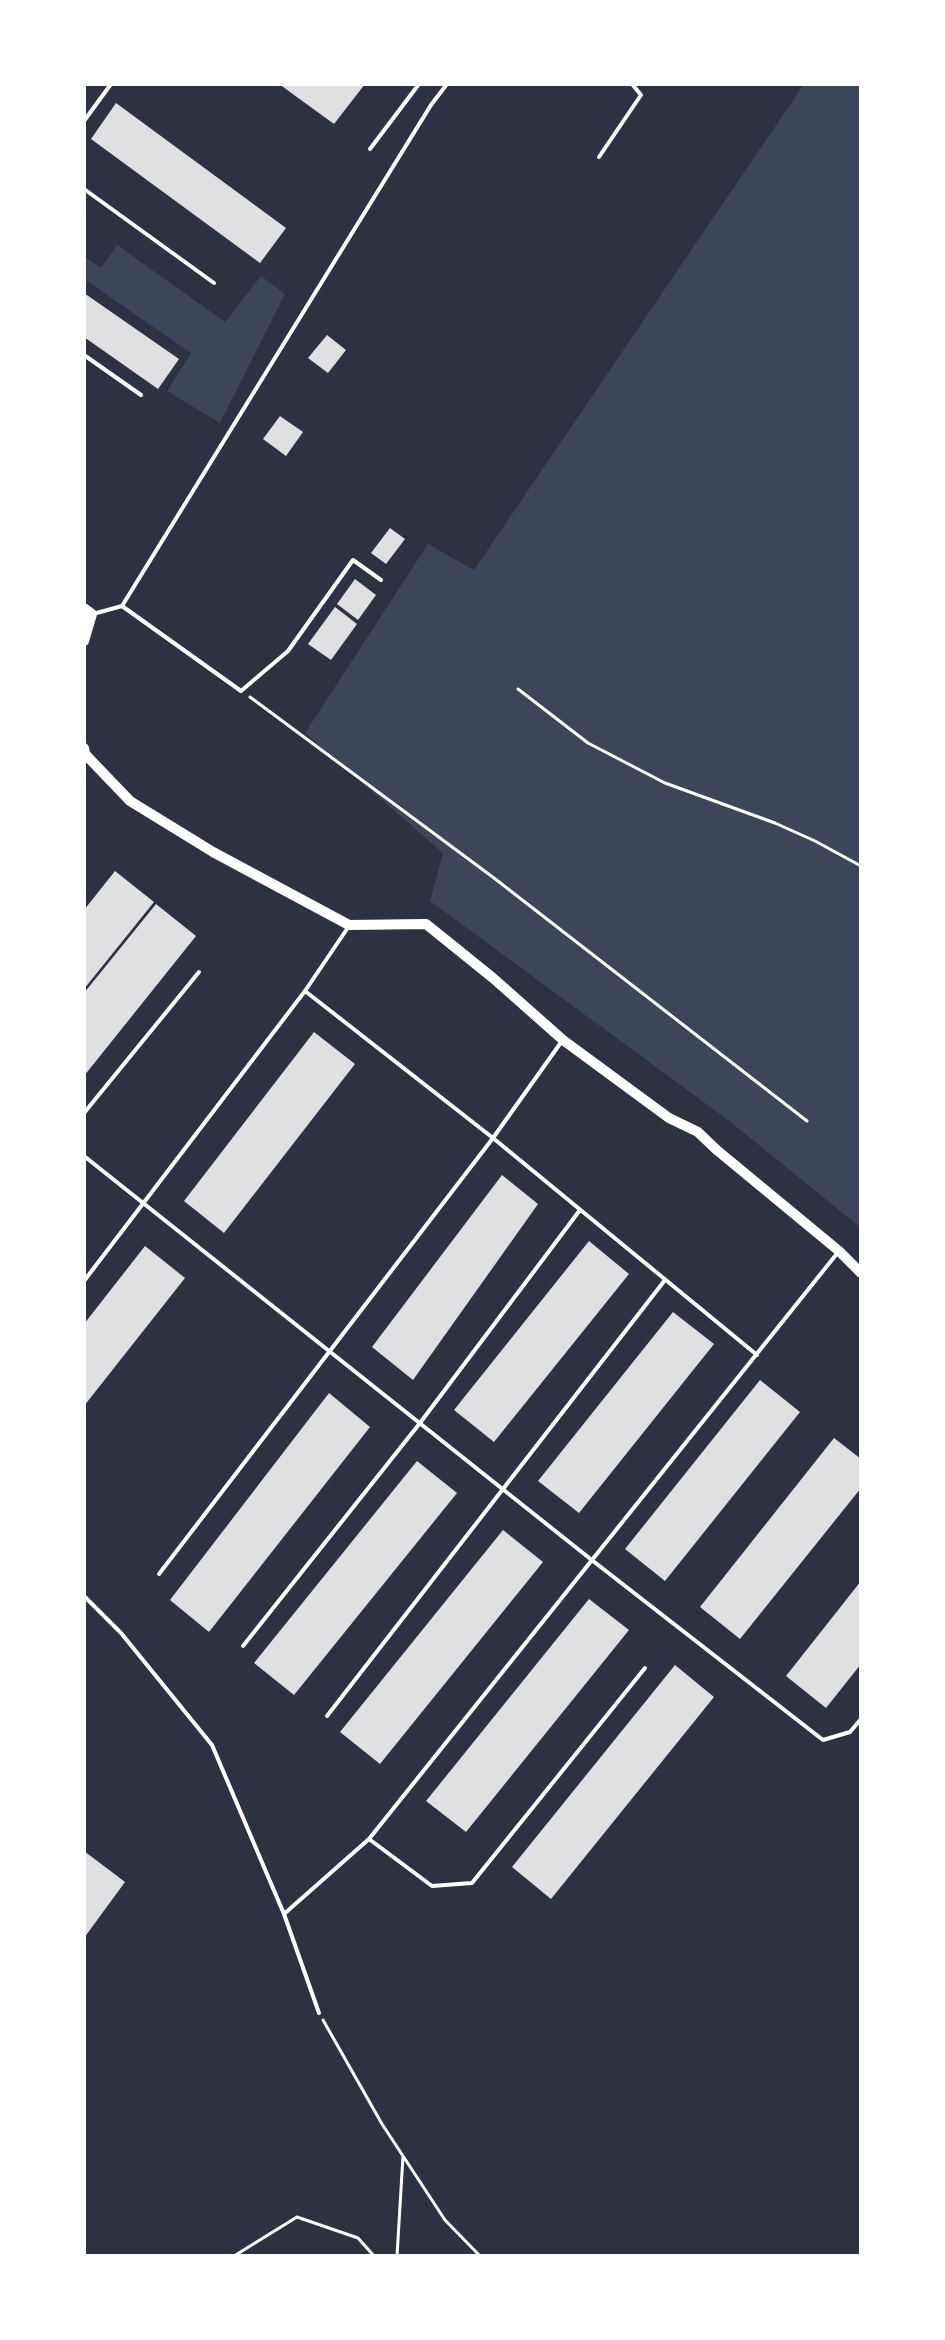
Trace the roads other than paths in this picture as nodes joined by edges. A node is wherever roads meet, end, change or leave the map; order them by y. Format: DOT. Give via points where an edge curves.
graph roads {
  1 [pos="111,84"];
  2 [pos="418,84"];
  3 [pos="447,84"];
  4 [pos="632,84"];
  5 [pos="84,121"];
  6 [pos="370,149"];
  7 [pos="599,157"];
  8 [pos="84,189"];
  9 [pos="214,283"];
  10 [pos="84,355"];
  11 [pos="141,395"];
  12 [pos="381,580"];
  13 [pos="122,606"];
  14 [pos="88,611"];
  15 [pos="84,641"];
  16 [pos="84,748"];
  17 [pos="349,925"];
  18 [pos="199,972"];
  19 [pos="305,991"];
  20 [pos="562,1040"];
  21 [pos="84,1113"];
  22 [pos="493,1138"];
  23 [pos="84,1156"];
  24 [pos="143,1205"];
  25 [pos="580,1210"];
  26 [pos="839,1251"];
  27 [pos="861,1273"];
  28 [pos="665,1280"];
  29 [pos="84,1281"];
  30 [pos="330,1352"];
  31 [pos="757,1355"];
  32 [pos="420,1423"];
  33 [pos="504,1489"];
  34 [pos="593,1561"];
  35 [pos="159,1574"];
  36 [pos="84,1596"];
  37 [pos="243,1646"];
  38 [pos="645,1668"];
  39 [pos="327,1716"];
  40 [pos="861,1719"];
  41 [pos="369,1839"];
  42 [pos="284,1914"];
  43 [pos="319,2013"];
  1 -- 5 [label="lane"];
  2 -- 6 [label="lane"];
  3 -- 13 [label="lane"];
  4 -- 7 [label="lane" via="642,95"];
  8 -- 9 [label="lane"];
  10 -- 11 [label="lane"];
  12 -- 13 [label="lane" via="353,560 288,651 242,691"];
  13 -- 14 [label="lane"];
  14 -- 15 [label="street"];
  16 -- 17 [label="street" via="85,754 130,801 213,852"];
  17 -- 19 [label="lane"];
  17 -- 20 [label="street" via="426,924"];
  18 -- 21 [label="lane"];
  19 -- 22 [label="lane"];
  19 -- 24 [label="lane"];
  20 -- 22 [label="lane"];
  20 -- 26 [label="street" via="669,1118 698,1131"];
  22 -- 25 [label="lane"];
  22 -- 30 [label="lane"];
  23 -- 24 [label="lane"];
  24 -- 29 [label="lane"];
  24 -- 30 [label="lane"];
  25 -- 28 [label="lane"];
  25 -- 32 [label="lane"];
  26 -- 27 [label="street"];
  26 -- 31 [label="lane"];
  28 -- 31 [label="lane"];
  28 -- 33 [label="lane"];
  30 -- 32 [label="lane"];
  30 -- 35 [label="lane"];
  31 -- 34 [label="lane"];
  32 -- 33 [label="lane"];
  32 -- 37 [label="lane"];
  33 -- 34 [label="lane"];
  33 -- 39 [label="lane"];
  34 -- 40 [label="lane" via="823,1740 850,1732"];
  34 -- 41 [label="lane"];
  36 -- 42 [label="lane" via="121,1632 212,1745"];
  38 -- 41 [label="lane" via="471,1883 432,1886"];
  41 -- 42 [label="lane"];
  42 -- 43 [label="lane"];
}
